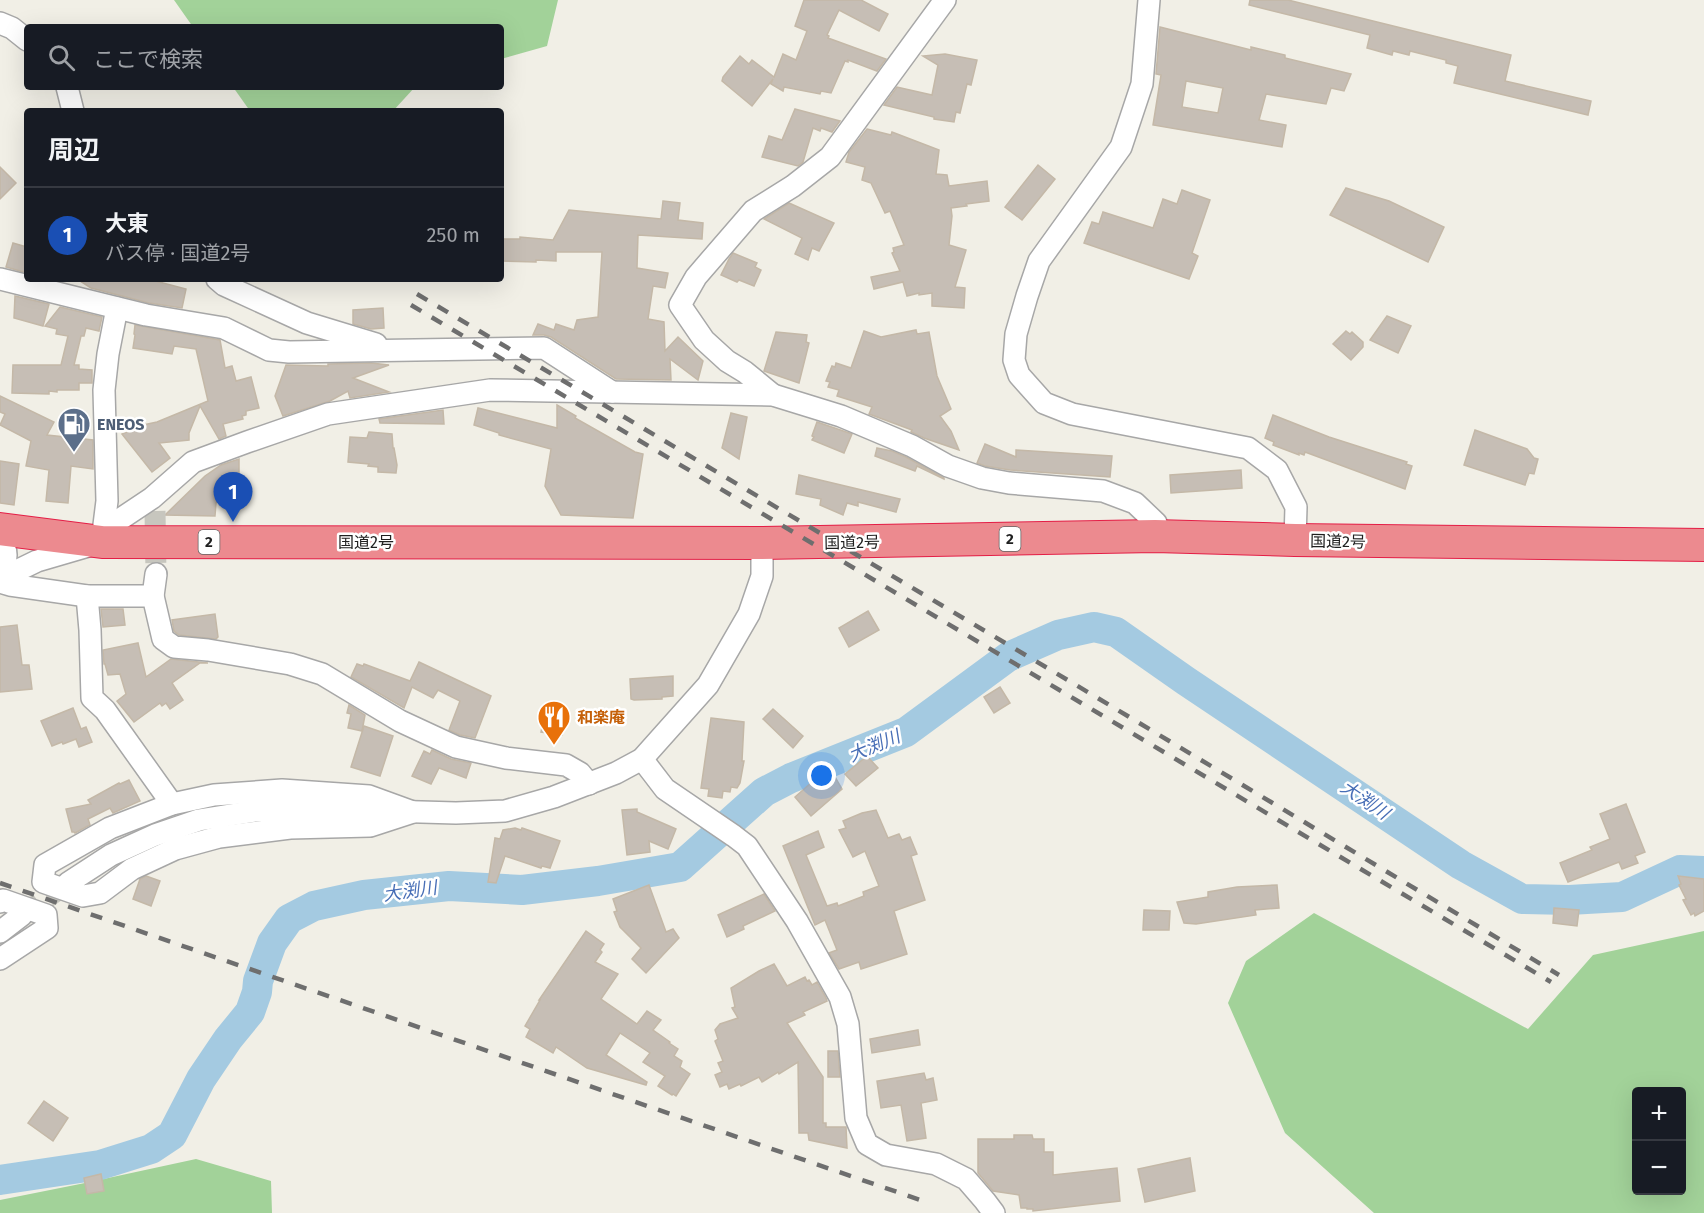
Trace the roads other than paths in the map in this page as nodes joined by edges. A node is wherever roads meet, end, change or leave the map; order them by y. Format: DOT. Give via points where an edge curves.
graph roads {
  1 [pos="945,0"];
  2 [pos="1149,0"];
  3 [pos="0,23"];
  4 [pos="24,37"];
  5 [pos="68,90"];
  6 [pos="72,108"];
  7 [pos="0,279"];
  8 [pos="220,282"];
  9 [pos="117,308"];
  10 [pos="397,350"];
  11 [pos="612,392"];
  12 [pos="773,395"];
  13 [pos="209,456"];
  14 [pos="155,511"];
  15 [pos="0,529"];
  16 [pos="1155,536"];
  17 [pos="1295,540"];
  18 [pos="0,542"];
  19 [pos="102,542"];
  20 [pos="762,543"];
  21 [pos="1704,545"];
  22 [pos="0,574"];
  23 [pos="156,574"];
  24 [pos="0,580"];
  25 [pos="87,596"];
  26 [pos="153,596"];
  27 [pos="642,759"];
  28 [pos="589,784"];
  29 [pos="172,804"];
  30 [pos="413,812"];
  31 [pos="68,883"];
  32 [pos="0,902"];
  33 [pos="22,915"];
  34 [pos="0,932"];
  35 [pos="0,959"];
  36 [pos="994,1213"];
  1 -- 12 [label="street" via="830,157 753,211 696,277 680,305 704,340"];
  2 -- 17 [label="street" via="1142,84 1121,147 1039,261 1016,334 1014,360 1019,375 1044,403 1072,414 1248,448 1277,470 1296,507"];
  3 -- 4 [label="street"];
  5 -- 6 [label="street"];
  7 -- 9 [label="street"];
  8 -- 10 [label="street" via="307,323"];
  9 -- 10 [label="street" via="224,328 269,350"];
  9 -- 19 [label="street" via="104,390 107,501"];
  10 -- 11 [label="street" via="544,348"];
  11 -- 12 [label="street"];
  11 -- 13 [label="street" via="490,390 328,414"];
  12 -- 16 [label="street" via="841,416 982,478 1103,491 1135,503 1156,523"];
  13 -- 14 [label="street"];
  13 -- 19 [label="street" via="193,462 152,498 119,520"];
  15 -- 19 [label="highway, 国道2号 / 2"];
  16 -- 17 [label="highway, 国道2号 / 2"];
  16 -- 20 [label="highway, 国道2号 / 2"];
  17 -- 21 [label="highway, 国道2号 / 2"];
  18 -- 22 [label="street" via="7,555"];
  19 -- 20 [label="highway, 国道2号 / 2"];
  19 -- 24 [label="street" via="37,561"];
  20 -- 27 [label="street" via="762,576 749,614 708,685"];
  23 -- 26 [label="street"];
  24 -- 25 [label="street" via="10,585"];
  25 -- 26 [label="street"];
  25 -- 29 [label="street" via="92,698 105,710"];
  26 -- 28 [label="street" via="163,639 174,647 301,667 322,674 400,721 456,747 506,759 566,765"];
  27 -- 28 [label="street"];
  27 -- 36 [label="street" via="665,789 747,846 797,921 840,998 848,1024 856,1118 867,1144 886,1155 936,1164 966,1179"];
  28 -- 30 [label="street" via="505,811"];
  29 -- 30 [label="street" via="214,795 282,790 369,796"];
  29 -- 30 [label="street" via="110,828 45,865 43,882 83,896 100,892 132,869 175,849 219,837 290,828 370,826"];
  30 -- 31 [label="street" via="255,811 199,820 111,855"];
  32 -- 35 [label="street" via="46,915 47,928"];
  33 -- 34 [label="street"];
}
